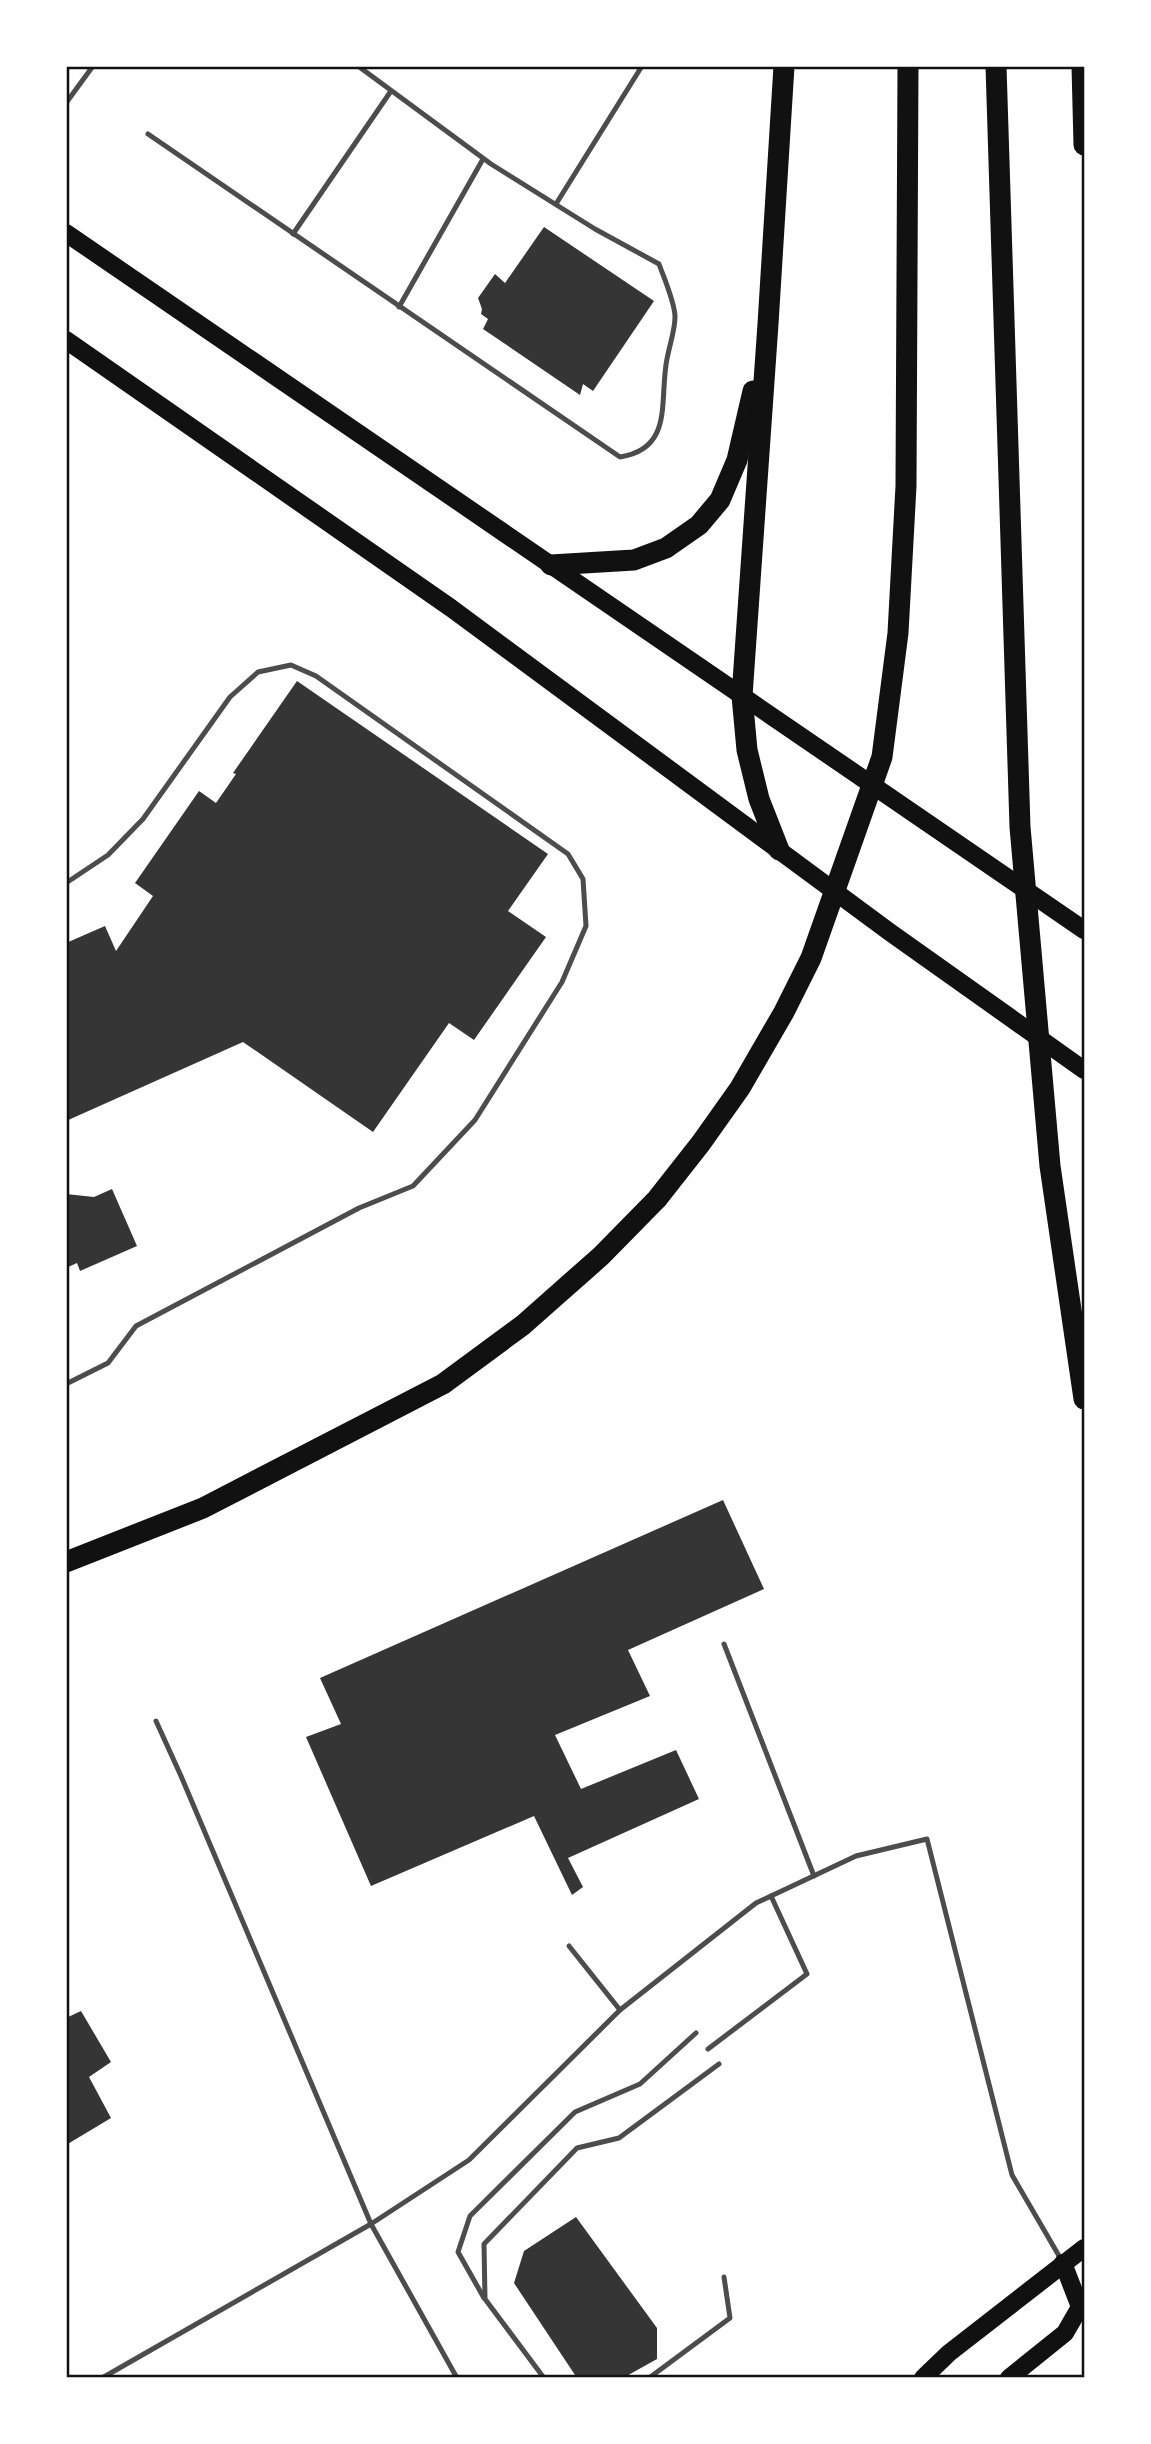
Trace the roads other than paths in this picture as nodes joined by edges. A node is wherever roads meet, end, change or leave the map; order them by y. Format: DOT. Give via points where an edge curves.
graph roads {
  1 [pos="93,66"];
  2 [pos="358,66"];
  3 [pos="642,66"];
  4 [pos="784,66"];
  5 [pos="908,66"];
  6 [pos="996,66"];
  7 [pos="1082,66"];
  8 [pos="391,91"];
  9 [pos="66,103"];
  10 [pos="148,134"];
  11 [pos="1084,145"];
  12 [pos="483,159"];
  13 [pos="555,204"];
  14 [pos="66,233"];
  15 [pos="293,234"];
  16 [pos="399,307"];
  17 [pos="768,324"];
  18 [pos="66,340"];
  19 [pos="551,565"];
  20 [pos="742,696"];
  21 [pos="779,850"];
  22 [pos="66,883"];
  23 [pos="1084,930"];
  24 [pos="1084,1070"];
  25 [pos="66,1384"];
  26 [pos="1084,1399"];
  27 [pos="66,1562"];
  28 [pos="724,1644"];
  29 [pos="156,1721"];
  30 [pos="814,1876"];
  31 [pos="771,1896"];
  32 [pos="569,1946"];
  33 [pos="620,2010"];
  34 [pos="696,2033"];
  35 [pos="708,2049"];
  36 [pos="719,2064"];
  37 [pos="371,2224"];
  38 [pos="1084,2248"];
  39 [pos="1063,2263"];
  40 [pos="724,2277"];
  41 [pos="485,2299"];
  42 [pos="102,2378"];
  43 [pos="457,2378"];
  44 [pos="544,2378"];
  45 [pos="649,2378"];
  46 [pos="922,2378"];
  47 [pos="1009,2378"];
  1 -- 9 [label="lane"];
  2 -- 8 [label="lane"];
  3 -- 13 [label="lane"];
  4 -- 17 [label="highway"];
  5 -- 27 [label="highway" via="906,486 898,633 882,757 811,958 785,1012 740,1088 657,1199 523,1325 443,1384 203,1508"];
  6 -- 26 [label="highway" via="1021,840 1050,1166"];
  7 -- 11 [label="highway"];
  8 -- 12 [label="lane"];
  8 -- 15 [label="lane"];
  10 -- 15 [label="lane"];
  12 -- 13 [label="lane"];
  12 -- 16 [label="lane"];
  13 -- 16 [label="lane" via="659,264 675,315 660,429 636,454 620,457"];
  14 -- 19 [label="main road"];
  15 -- 16 [label="lane"];
  17 -- 19 [label="highway" via="737,460 720,500 699,525 666,548 634,560"];
  17 -- 20 [label="highway"];
  18 -- 21 [label="main road" via="451,608"];
  19 -- 20 [label="main road"];
  20 -- 21 [label="highway" via="747,750 759,799"];
  20 -- 23 [label="main road"];
  21 -- 24 [label="main road"];
  22 -- 25 [label="lane" via="108,855 144,819 230,697 258,672 292,665 316,676 568,853 583,878 586,926 562,982 475,1120 413,1186 359,1208 136,1326 108,1363"];
  28 -- 30 [label="lane"];
  29 -- 37 [label="lane"];
  30 -- 31 [label="lane"];
  30 -- 39 [label="lane" via="856,1856 927,1839 1012,2175"];
  31 -- 33 [label="lane"];
  31 -- 35 [label="lane" via="807,1974"];
  32 -- 33 [label="lane"];
  33 -- 37 [label="lane" via="469,2160"];
  34 -- 41 [label="lane" via="640,2084 575,2112 470,2216 457,2252"];
  36 -- 41 [label="lane" via="619,2138 577,2148 484,2244"];
  37 -- 42 [label="lane"];
  37 -- 43 [label="lane"];
  38 -- 39 [label="main road"];
  39 -- 46 [label="main road"];
  39 -- 47 [label="main road" via="1080,2307 1065,2333"];
  40 -- 45 [label="lane" via="730,2318"];
  41 -- 44 [label="lane"];
}
